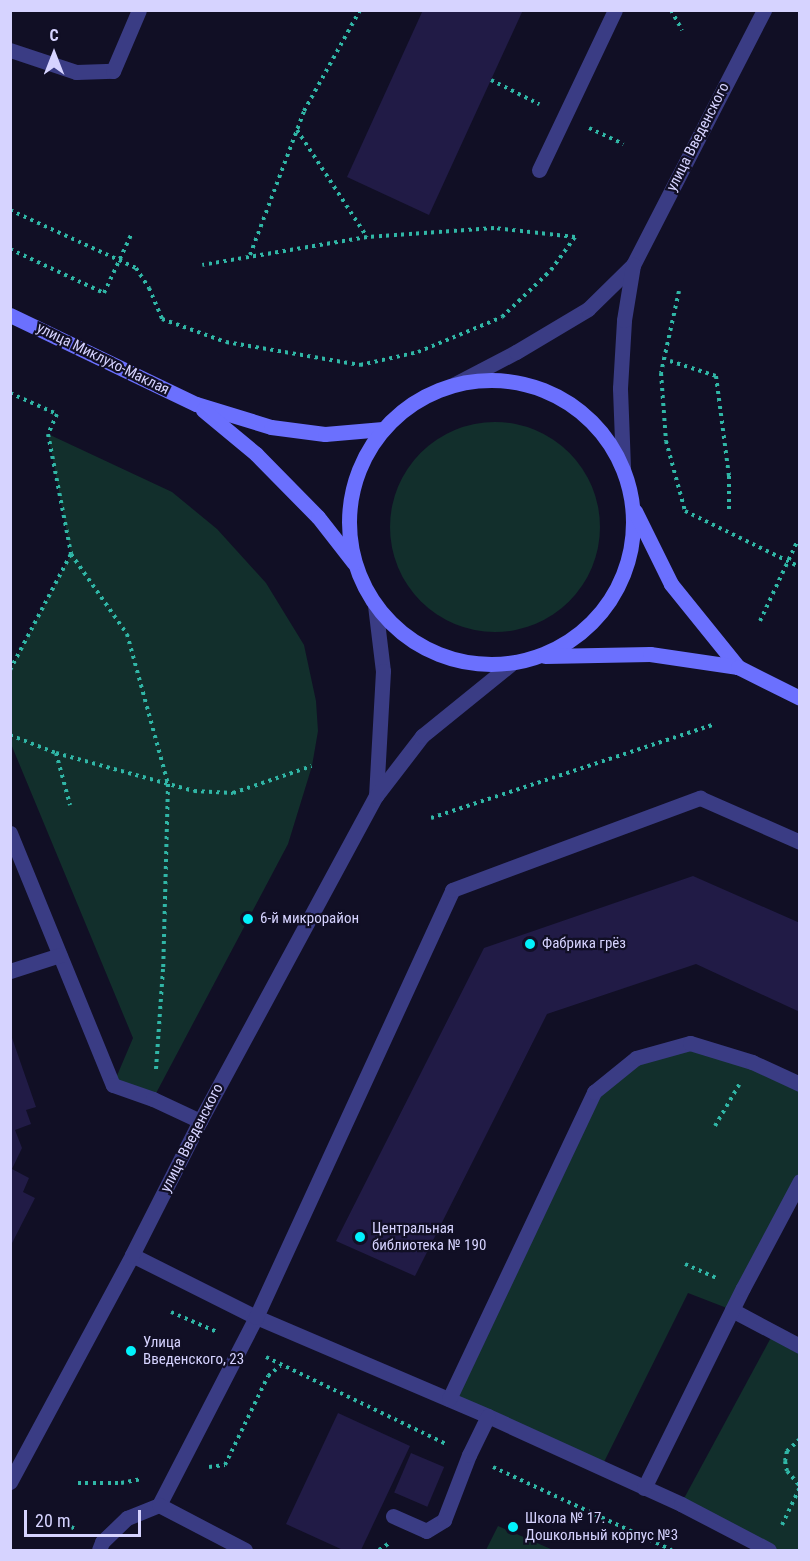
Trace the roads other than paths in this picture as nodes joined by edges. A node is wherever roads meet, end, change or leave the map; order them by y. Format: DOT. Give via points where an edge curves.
graph roads {
  1 [pos="139,10"];
  2 [pos="615,10"];
  3 [pos="764,10"];
  4 [pos="10,50"];
  5 [pos="539,170"];
  6 [pos="633,265"];
  7 [pos="10,315"];
  8 [pos="454,384"];
  9 [pos="196,404"];
  10 [pos="383,429"];
  11 [pos="623,467"];
  12 [pos="634,508"];
  13 [pos="355,565"];
  14 [pos="375,605"];
  15 [pos="542,656"];
  16 [pos="511,664"];
  17 [pos="738,667"];
  18 [pos="800,698"];
  19 [pos="376,796"];
  20 [pos="10,833"];
  21 [pos="800,842"];
  22 [pos="60,955"];
  23 [pos="10,971"];
  24 [pos="800,1084"];
  25 [pos="200,1121"];
  26 [pos="800,1181"];
  27 [pos="132,1255"];
  28 [pos="732,1310"];
  29 [pos="256,1317"];
  30 [pos="800,1346"];
  31 [pos="449,1400"];
  32 [pos="488,1416"];
  33 [pos="10,1482"];
  34 [pos="644,1488"];
  35 [pos="159,1505"];
  36 [pos="393,1516"];
  37 [pos="99,1551"];
  38 [pos="245,1551"];
  39 [pos="769,1551"];
  1 -- 4 [label="street" via="113,71 76,72"];
  2 -- 5 [label="street"];
  3 -- 6 [label="street, улица Введенского"];
  6 -- 8 [label="street, улица Введенского" via="588,309"];
  6 -- 11 [label="street, улица Введенского" via="624,320 620,388"];
  7 -- 9 [label="main road, улица Миклухо-Маклая"];
  8 -- 10 [label="main road" via="404,409"];
  8 -- 11 [label="main road" via="495,380 536,386 572,404 602,432"];
  9 -- 10 [label="main road, улица Миклухо-Маклая" via="271,427 325,434"];
  9 -- 13 [label="main road, улица Миклухо-Маклая" via="272,470 318,517"];
  10 -- 13 [label="main road" via="363,458 351,493 348,529"];
  11 -- 12 [label="main road"];
  12 -- 15 [label="main road" via="631,554 613,598 583,633"];
  12 -- 17 [label="main road" via="671,584"];
  13 -- 14 [label="main road"];
  14 -- 16 [label="main road" via="401,633 435,654 472,664"];
  14 -- 19 [label="street, улица Введенского" via="383,671"];
  15 -- 16 [label="main road"];
  15 -- 17 [label="main road" via="650,654"];
  16 -- 19 [label="street, улица Введенского" via="422,736"];
  17 -- 18 [label="main road"];
  19 -- 25 [label="street, улица Введенского"];
  20 -- 22 [label="street"];
  21 -- 29 [label="street" via="700,798 452,890"];
  22 -- 23 [label="street"];
  22 -- 25 [label="street" via="113,1085"];
  24 -- 31 [label="street" via="752,1062 690,1044 636,1058 594,1092"];
  25 -- 27 [label="street, улица Введенского"];
  26 -- 28 [label="street"];
  27 -- 29 [label="street"];
  27 -- 33 [label="street, улица Введенского"];
  28 -- 30 [label="street"];
  28 -- 34 [label="street"];
  29 -- 31 [label="street"];
  29 -- 35 [label="street"];
  31 -- 32 [label="street"];
  32 -- 34 [label="street"];
  32 -- 36 [label="street" via="444,1521 426,1531"];
  34 -- 39 [label="street"];
  35 -- 37 [label="street" via="127,1518 102,1542"];
  35 -- 38 [label="street"];
}
